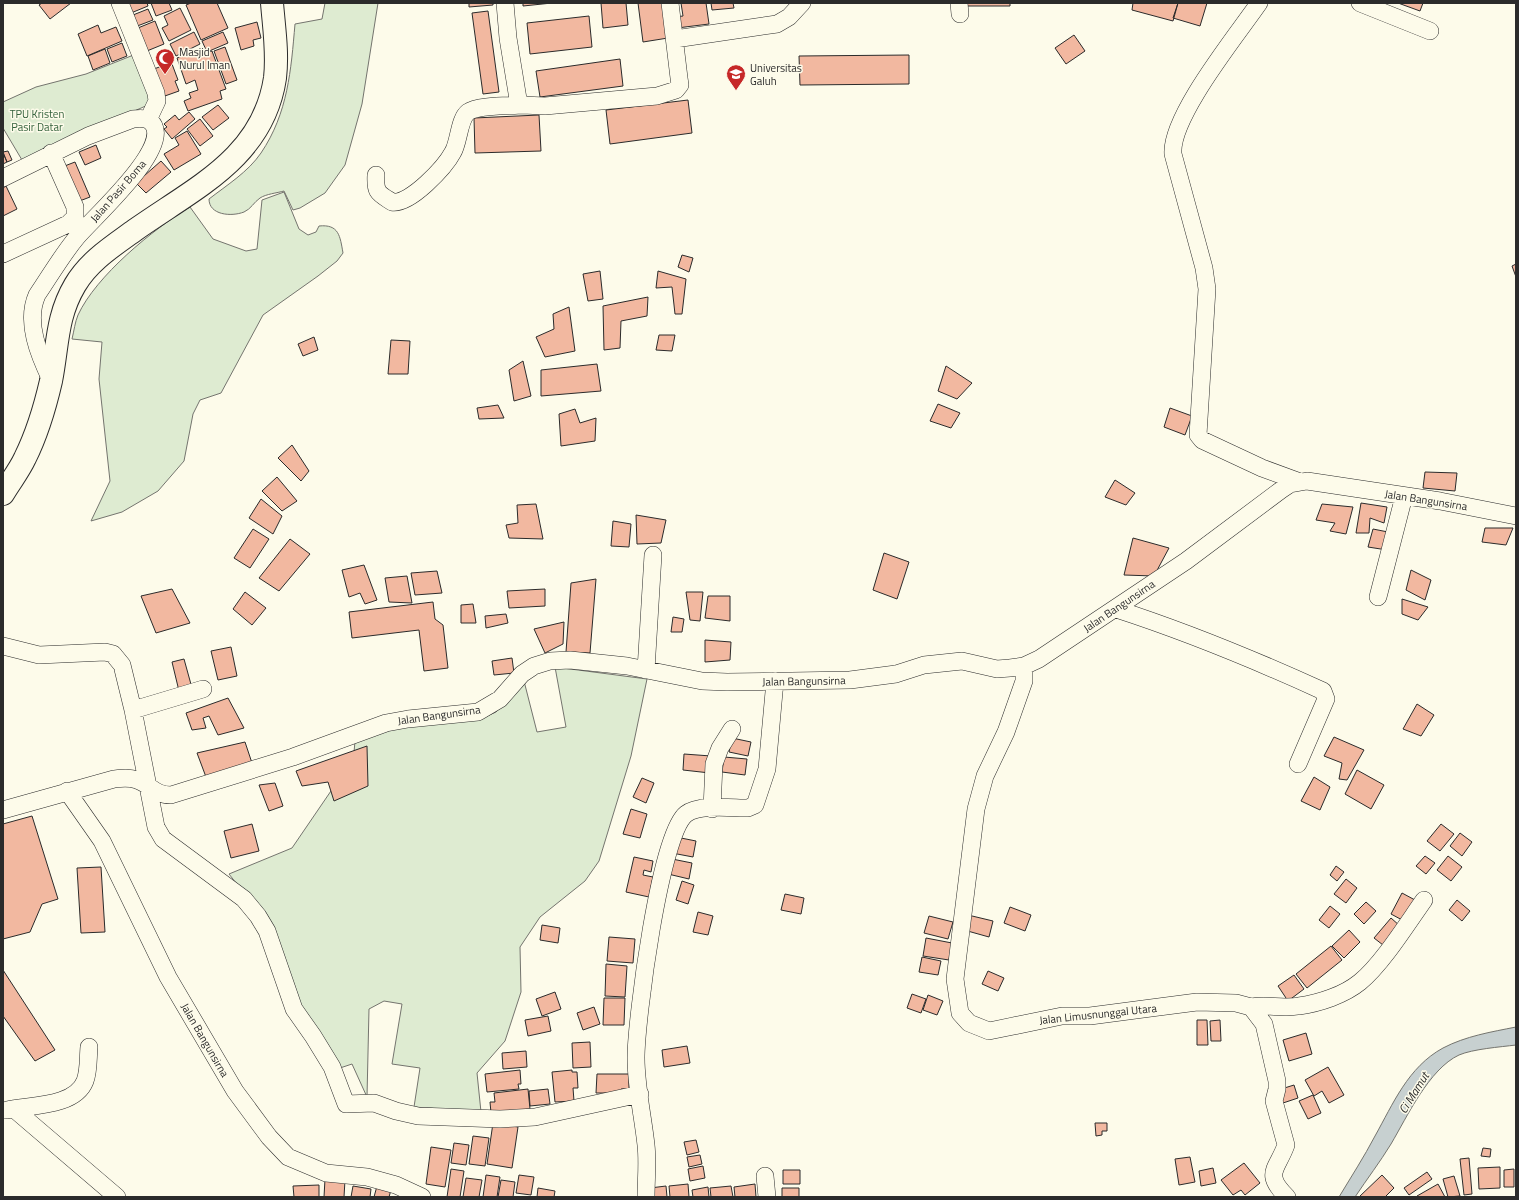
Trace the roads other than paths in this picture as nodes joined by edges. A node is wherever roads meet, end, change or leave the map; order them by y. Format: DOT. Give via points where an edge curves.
graph roads {
  1 [pos="120,3"];
  2 [pos="272,3"];
  3 [pos="505,3"];
  4 [pos="670,3"];
  5 [pos="802,3"];
  6 [pos="1259,3"];
  7 [pos="1360,3"];
  8 [pos="1430,31"];
  9 [pos="675,39"];
  10 [pos="522,105"];
  11 [pos="148,120"];
  12 [pos="52,154"];
  13 [pos="376,175"];
  14 [pos="3,178"];
  15 [pos="3,254"];
  16 [pos="51,380"];
  17 [pos="1300,482"];
  18 [pos="4,492"];
  19 [pos="1404,496"];
  20 [pos="1516,516"];
  21 [pos="653,555"];
  22 [pos="1378,597"];
  23 [pos="1116,609"];
  24 [pos="3,646"];
  25 [pos="1024,666"];
  26 [pos="646,670"];
  27 [pos="775,682"];
  28 [pos="203,689"];
  29 [pos="133,710"];
  30 [pos="732,728"];
  31 [pos="1298,764"];
  32 [pos="149,788"];
  33 [pos="67,791"];
  34 [pos="712,809"];
  35 [pos="3,810"];
  36 [pos="1424,900"];
  37 [pos="1250,1007"];
  38 [pos="89,1047"];
  39 [pos="640,1094"];
  40 [pos="9,1110"];
  41 [pos="765,1176"];
  42 [pos="117,1197"];
  43 [pos="422,1197"];
  44 [pos="646,1197"];
  45 [pos="767,1197"];
  46 [pos="1287,1197"];
  1 -- 11 [label="street" via="156,93 157,101"];
  2 -- 16 [label="highway" via="275,78 265,115 254,135 241,152 212,178 110,248 87,269 66,302 58,326"];
  3 -- 10 [label="street" via="518,99"];
  4 -- 9 [label="street"];
  5 -- 9 [label="street" via="789,17 777,24"];
  6 -- 17 [label="street" via="1189,104 1172,146 1204,268 1206,289 1198,435 1202,440 1262,468"];
  7 -- 8 [label="street"];
  9 -- 10 [label="street" via="680,85 676,90 657,96 545,106"];
  10 -- 13 [label="street" via="480,108 469,112 464,118 453,153 432,178 403,201 392,202 378,194 375,187"];
  11 -- 12 [label="street" via="133,119 88,136"];
  11 -- 16 [label="street, Jalan Pasir Boma" via="153,124 156,138 146,158 72,244 35,299 36,346"];
  12 -- 14 [label="street"];
  12 -- 15 [label="street" via="75,207 75,217 68,224"];
  16 -- 18 [label="highway" via="43,411 25,458"];
  17 -- 19 [label="street, Jalan Bangunsirna" via="1315,482"];
  17 -- 23 [label="street, Jalan Bangunsirna" via="1290,484 1281,490 1186,561"];
  19 -- 20 [label="street, Jalan Bangunsirna"];
  19 -- 22 [label="street"];
  21 -- 26 [label="street"];
  23 -- 25 [label="street, Jalan Bangunsirna"];
  23 -- 31 [label="street" via="1172,627 1265,664 1323,691 1326,699"];
  24 -- 29 [label="street" via="39,655 105,652 113,654 122,665"];
  25 -- 27 [label="street, Jalan Bangunsirna" via="997,669 962,661 924,666 877,677"];
  25 -- 37 [label="street, Jalan Limusnunggal Utara" via="1024,681 1006,732 985,776 976,809 955,979 958,1005 964,1018 969,1023 989,1031 1047,1018 1090,1016 1197,1002 1222,1001"];
  26 -- 27 [label="street, Jalan Bangunsirna" via="702,681"];
  26 -- 32 [label="street, Jalan Bangunsirna" via="570,660 550,661 534,666 522,674 500,699 478,712 408,718 386,723 293,757 181,793 162,795"];
  27 -- 34 [label="street" via="767,769 756,802 748,808"];
  28 -- 29 [label="street"];
  29 -- 32 [label="street"];
  30 -- 34 [label="street" via="714,764"];
  32 -- 33 [label="street, Jalan Bangunsirna" via="138,780 114,778"];
  32 -- 39 [label="street" via="154,817 163,839 244,899 258,916 267,931 294,1009 332,1067 346,1104 374,1103 418,1116 500,1119 536,1117"];
  33 -- 35 [label="street, Jalan Bangunsirna"];
  33 -- 43 [label="street, Jalan Bangunsirna" via="102,841 168,977 235,1091 269,1137 288,1157 326,1173 368,1177 396,1185"];
  34 -- 39 [label="street" via="697,809 685,814 677,823 667,852 646,956 639,1015 636,1059"];
  36 -- 37 [label="street, Jalan Limusnunggal Utara" via="1372,971 1342,994 1300,1006"];
  37 -- 46 [label="street" via="1264,1024 1277,1081 1274,1104 1286,1145 1274,1168 1274,1178 1276,1185"];
  38 -- 40 [label="street" via="86,1081 76,1094 37,1107"];
  39 -- 44 [label="street" via="646,1148"];
  40 -- 42 [label="street"];
  41 -- 45 [label="street"];
}
